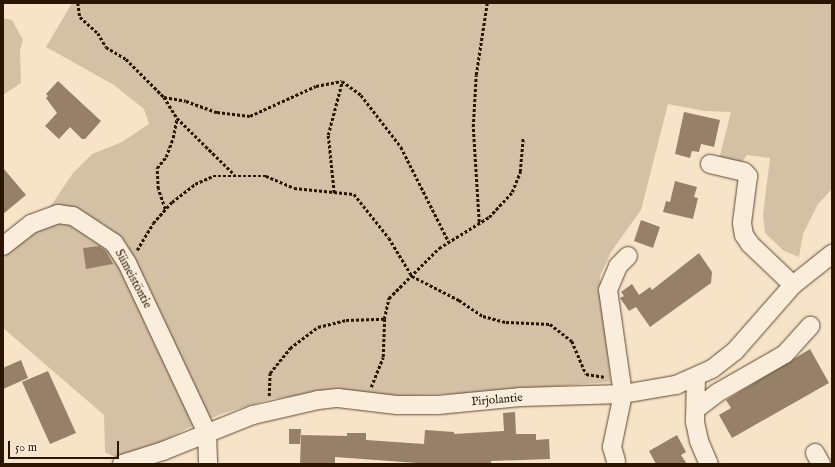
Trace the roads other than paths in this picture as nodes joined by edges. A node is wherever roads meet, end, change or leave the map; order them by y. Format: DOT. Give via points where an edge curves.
graph roads {
  1 [pos="710,164"];
  2 [pos="3,246"];
  3 [pos="832,254"];
  4 [pos="628,256"];
  5 [pos="793,285"];
  6 [pos="810,326"];
  7 [pos="696,377"];
  8 [pos="622,387"];
  9 [pos="696,409"];
  10 [pos="207,433"];
  11 [pos="616,461"];
  12 [pos="122,464"];
  13 [pos="208,464"];
  14 [pos="709,464"];
  1 -- 5 [label="street" via="744,172 748,176 742,223 744,235 750,244"];
  2 -- 10 [label="street, Siimeistöntie" via="36,220 51,215 66,214 105,235 127,263"];
  3 -- 5 [label="street, Pirjolantie"];
  4 -- 8 [label="street" via="618,266 608,290"];
  5 -- 7 [label="street, Pirjolantie" via="735,351"];
  6 -- 9 [label="street" via="785,354 717,393"];
  7 -- 8 [label="street, Pirjolantie" via="664,388"];
  7 -- 9 [label="street"];
  8 -- 10 [label="street, Pirjolantie" via="438,405 397,405 328,398 273,409"];
  8 -- 11 [label="street" via="612,447"];
  9 -- 14 [label="street" via="699,441"];
  10 -- 12 [label="street, Pirjolantie"];
  10 -- 13 [label="street"];
}
